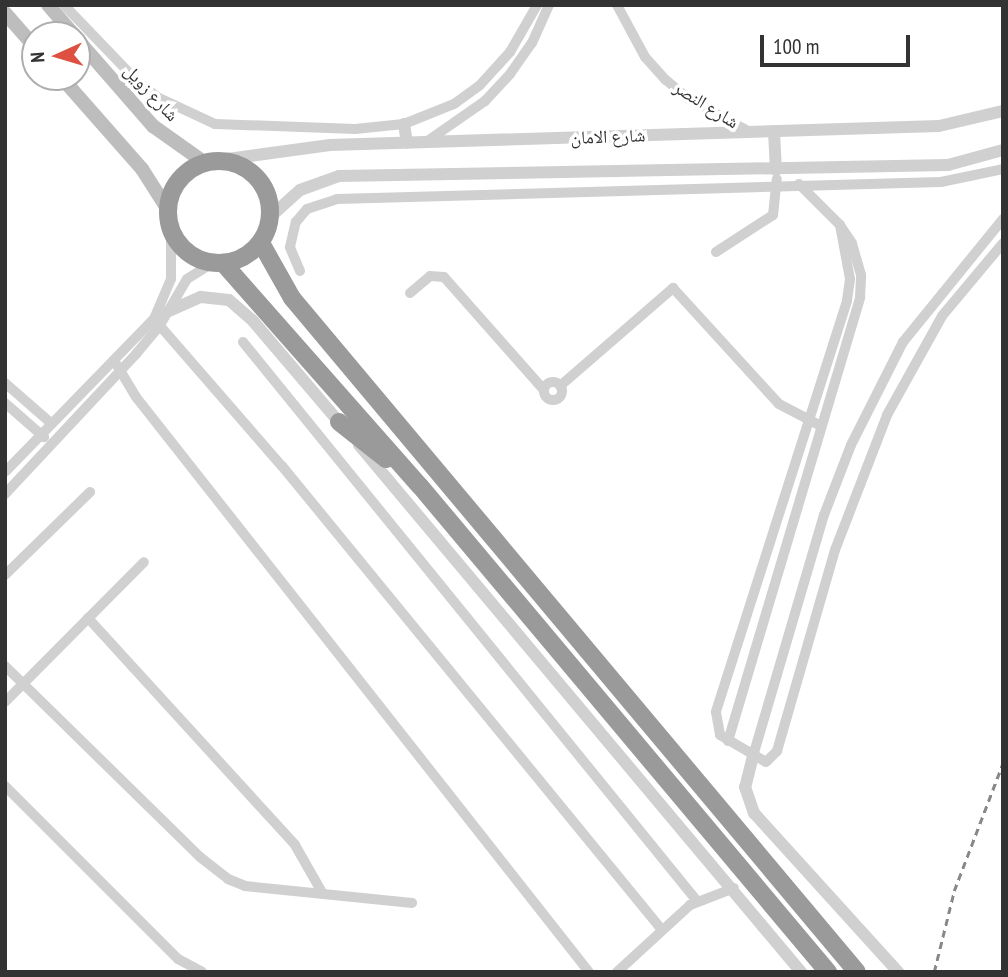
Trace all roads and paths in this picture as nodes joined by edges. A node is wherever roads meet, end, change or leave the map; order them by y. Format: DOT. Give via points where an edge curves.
graph roads {
  1 [pos="48,5"];
  2 [pos="64,5"];
  3 [pos="537,5"];
  4 [pos="549,5"];
  5 [pos="617,5"];
  6 [pos="7,17"];
  7 [pos="62,21"];
  8 [pos="21,32"];
  9 [pos="91,55"];
  10 [pos="73,91"];
  11 [pos="1003,111"];
  12 [pos="404,124"];
  13 [pos="752,132"];
  14 [pos="774,132"];
  15 [pos="424,142"];
  16 [pos="407,143"];
  17 [pos="1003,150"];
  18 [pos="209,162"];
  19 [pos="1003,169"];
  20 [pos="776,170"];
  21 [pos="799,184"];
  22 [pos="777,185"];
  23 [pos="270,218"];
  24 [pos="169,219"];
  25 [pos="1003,219"];
  26 [pos="841,225"];
  27 [pos="261,243"];
  28 [pos="1003,243"];
  29 [pos="716,252"];
  30 [pos="219,264"];
  31 [pos="300,271"];
  32 [pos="410,293"];
  33 [pos="169,311"];
  34 [pos="157,322"];
  35 [pos="243,342"];
  36 [pos="903,342"];
  37 [pos="919,351"];
  38 [pos="118,366"];
  39 [pos="5,383"];
  40 [pos="93,385"];
  41 [pos="102,394"];
  42 [pos="5,403"];
  43 [pos="806,421"];
  44 [pos="339,422"];
  45 [pos="52,424"];
  46 [pos="821,426"];
  47 [pos="41,434"];
  48 [pos="856,434"];
  49 [pos="875,443"];
  50 [pos="51,445"];
  51 [pos="5,472"];
  52 [pos="420,486"];
  53 [pos="90,492"];
  54 [pos="5,494"];
  55 [pos="144,562"];
  56 [pos="5,575"];
  57 [pos="88,618"];
  58 [pos="5,666"];
  59 [pos="23,684"];
  60 [pos="5,702"];
  61 [pos="728,741"];
  62 [pos="753,756"];
  63 [pos="5,786"];
  64 [pos="734,888"];
  65 [pos="323,894"];
  66 [pos="697,901"];
  67 [pos="412,903"];
  68 [pos="662,930"];
  69 [pos="198,971"];
  70 [pos="589,972"];
  71 [pos="617,972"];
  72 [pos="801,972"];
  73 [pos="828,972"];
  74 [pos="857,972"];
  75 [pos="898,972"];
  1 -- 7 [label="main road"];
  2 -- 12 [label="street" via="157,97 215,124 355,129"];
  3 -- 12 [label="street" via="510,52 480,85 431,116"];
  4 -- 15 [label="street" via="510,74 485,101"];
  5 -- 13 [label="street, شارع النصر" via="640,48 666,80 689,99"];
  6 -- 8 [label="main road"];
  9 -- 18 [label="main road, شارع زويل" via="153,126"];
  10 -- 24 [label="main road" via="142,169"];
  11 -- 14 [label="street, شارع الامان" via="939,126"];
  12 -- 16 [label="street"];
  13 -- 14 [label="street, شارع الامان"];
  13 -- 15 [label="street, شارع الامان"];
  14 -- 20 [label="street"];
  15 -- 16 [label="street, شارع الامان"];
  16 -- 18 [label="street, شارع الامان" via="305,146"];
  17 -- 20 [label="street, شارع الامان" via="948,165"];
  18 -- 23 [label="highway" via="236,164 255,176 267,195"];
  18 -- 24 [label="highway" via="182,177"];
  19 -- 21 [label="street" via="941,182"];
  20 -- 22 [label="street"];
  20 -- 23 [label="street, شارع الامان" via="340,176 300,190"];
  21 -- 22 [label="street"];
  21 -- 26 [label="street"];
  22 -- 29 [label="street" via="778,205 770,218"];
  22 -- 31 [label="street" via="326,200 307,209 293,230 292,256"];
  23 -- 27 [label="highway"];
  24 -- 30 [label="highway" via="187,252"];
  24 -- 34 [label="street" via="171,279"];
  25 -- 36 [label="street"];
  26 -- 43 [label="street" via="851,287"];
  26 -- 46 [label="street" via="859,264 860,297"];
  27 -- 30 [label="highway" via="245,257"];
  27 -- 74 [label="highway" via="292,298"];
  28 -- 37 [label="street" via="949,306"];
  30 -- 33 [label="street" via="187,279"];
  30 -- 52 [label="highway"];
  32 -- 43 [label="street" via="430,276 444,277 549,399 556,400 561,386 673,288 779,404"];
  33 -- 34 [label="street"];
  33 -- 44 [label="street" via="201,297 229,300"];
  34 -- 38 [label="street"];
  34 -- 68 [label="street" via="619,872"];
  35 -- 66 [label="street"];
  36 -- 37 [label="street"];
  36 -- 48 [label="street"];
  37 -- 49 [label="street"];
  38 -- 40 [label="street"];
  38 -- 41 [label="street"];
  38 -- 70 [label="street" via="136,397"];
  39 -- 45 [label="street"];
  40 -- 41 [label="street"];
  40 -- 45 [label="street"];
  41 -- 50 [label="street"];
  42 -- 47 [label="street"];
  43 -- 46 [label="street"];
  43 -- 61 [label="street" via="771,546 717,705 716,727"];
  44 -- 52 [label="highway"];
  44 -- 64 [label="street"];
  45 -- 47 [label="street"];
  46 -- 61 [label="street"];
  47 -- 50 [label="street"];
  47 -- 51 [label="street"];
  48 -- 49 [label="street"];
  48 -- 62 [label="street" via="824,515"];
  49 -- 62 [label="street" via="835,550 777,751 766,762"];
  50 -- 54 [label="street"];
  52 -- 73 [label="highway"];
  53 -- 56 [label="street"];
  55 -- 57 [label="street"];
  57 -- 59 [label="street"];
  57 -- 65 [label="street" via="295,845"];
  58 -- 59 [label="street"];
  59 -- 60 [label="street"];
  59 -- 65 [label="street" via="213,870 245,886"];
  61 -- 62 [label="street"];
  62 -- 75 [label="street" via="745,787 754,813"];
  63 -- 69 [label="street" via="178,959"];
  64 -- 66 [label="street"];
  64 -- 72 [label="street"];
  65 -- 67 [label="street"];
  66 -- 68 [label="street"];
  68 -- 71 [label="street"];
}
